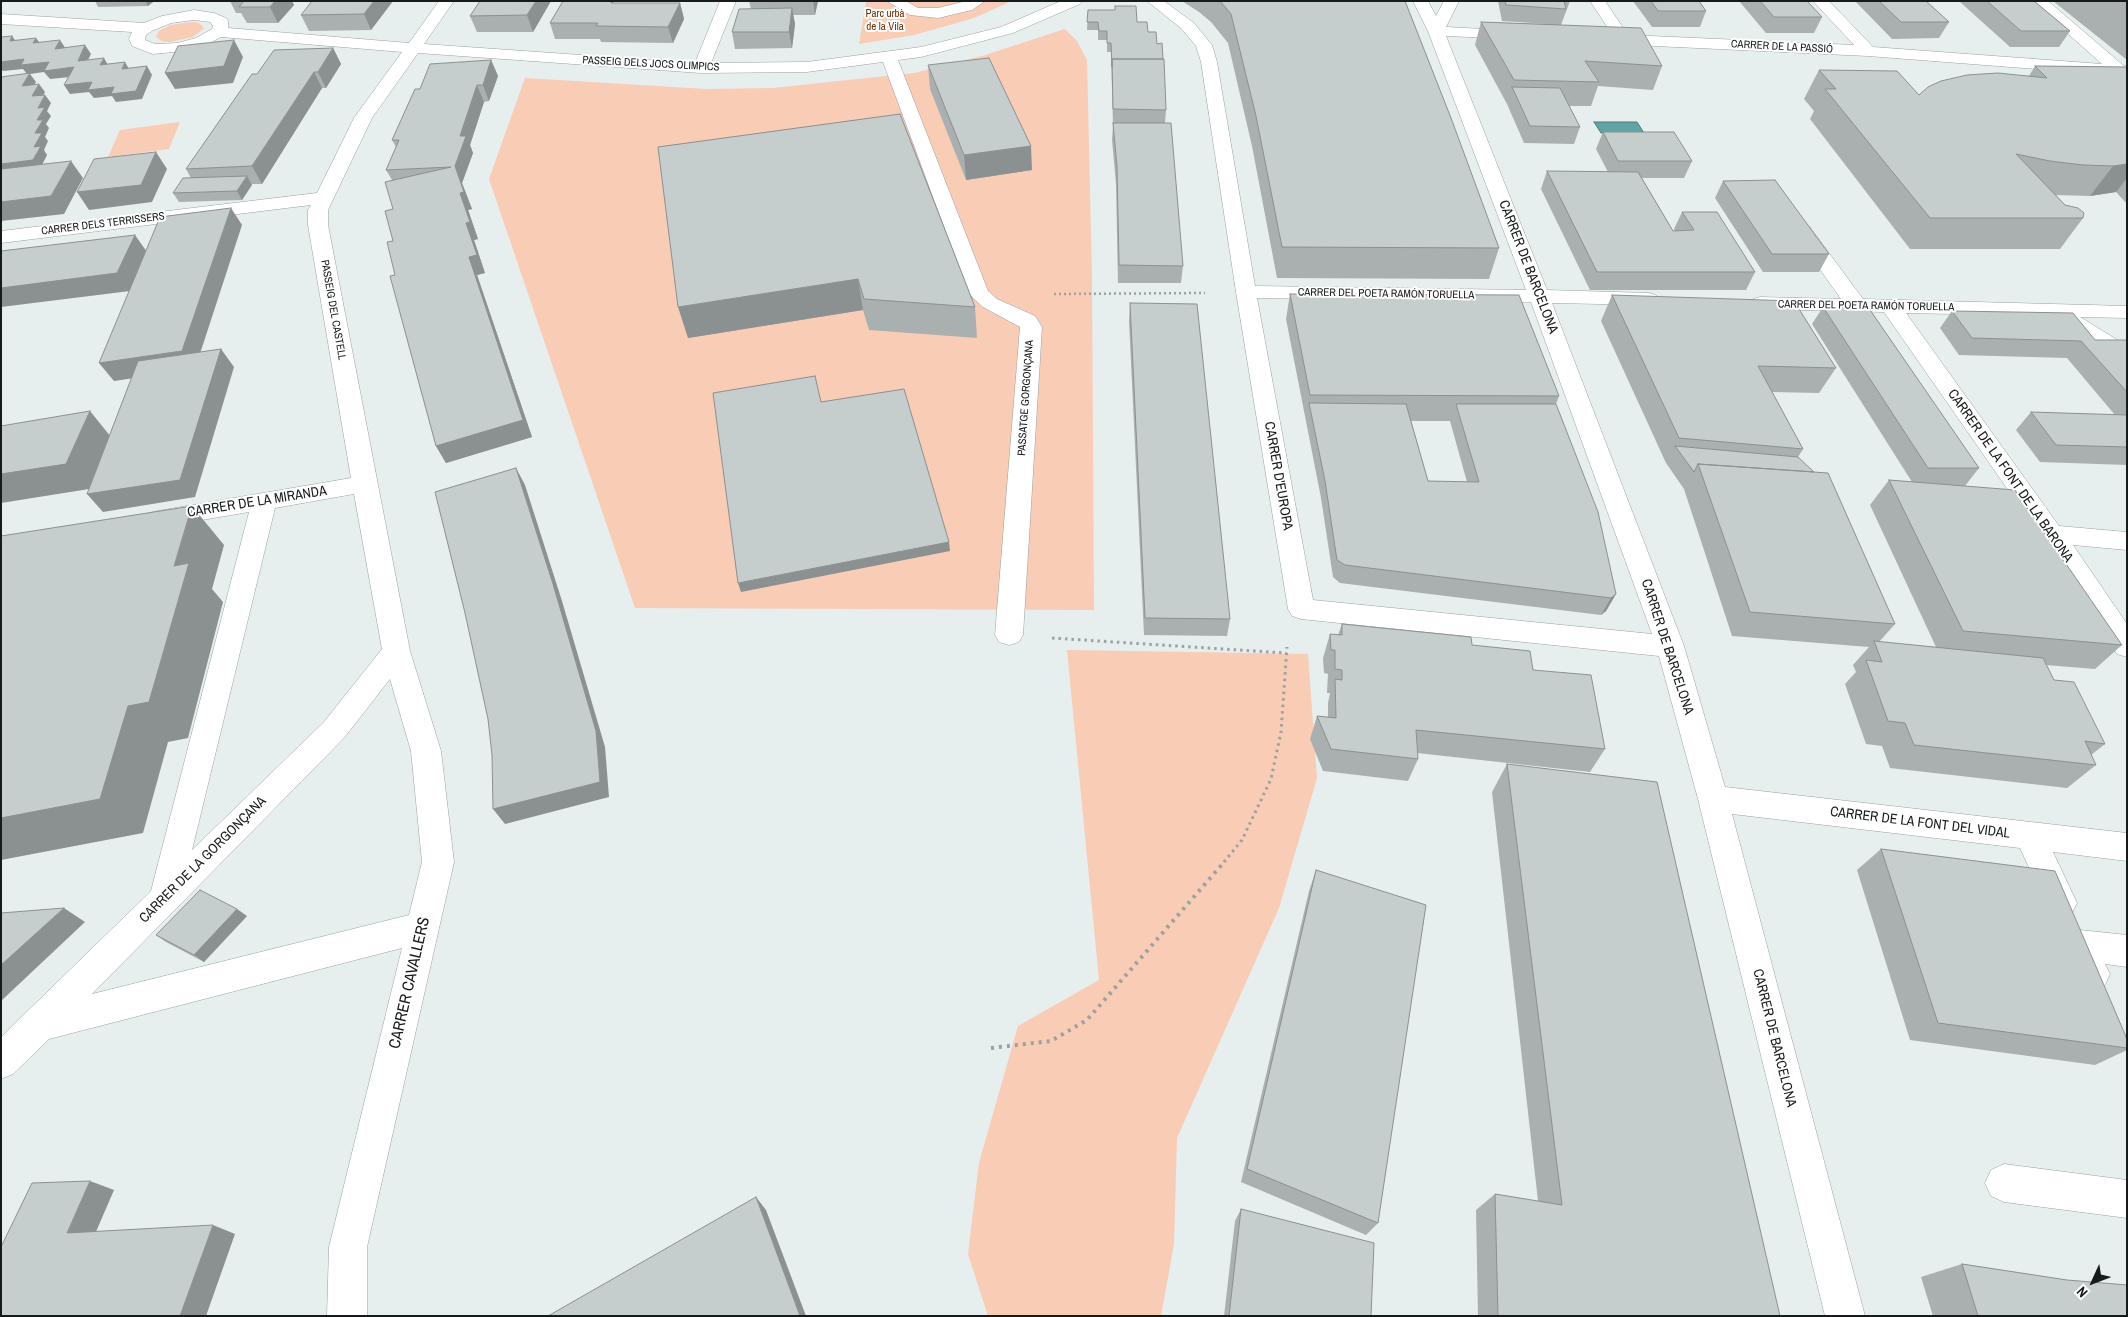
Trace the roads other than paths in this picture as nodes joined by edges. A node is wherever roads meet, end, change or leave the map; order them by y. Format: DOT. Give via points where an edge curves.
graph roads {
  1 [pos="208,1"];
  2 [pos="447,1"];
  3 [pos="728,1"];
  4 [pos="894,1"];
  5 [pos="978,1"];
  6 [pos="1075,1"];
  7 [pos="1154,1"];
  8 [pos="1420,1"];
  9 [pos="1452,1"];
  10 [pos="1596,1"];
  11 [pos="1820,1"];
  12 [pos="2038,1"];
  13 [pos="194,15"];
  14 [pos="1,19"];
  15 [pos="146,28"];
  16 [pos="1436,30"];
  17 [pos="218,32"];
  18 [pos="1534,35"];
  19 [pos="1593,38"];
  20 [pos="1623,39"];
  21 [pos="413,48"];
  22 [pos="1868,51"];
  23 [pos="889,57"];
  24 [pos="702,68"];
  25 [pos="2122,70"];
  26 [pos="324,198"];
  27 [pos="1788,211"];
  28 [pos="1,237"];
  29 [pos="1246,292"];
  30 [pos="1539,296"];
  31 [pos="1668,300"];
  32 [pos="1737,302"];
  33 [pos="1857,306"];
  34 [pos="1891,307"];
  35 [pos="2055,310"];
  36 [pos="2127,312"];
  37 [pos="2127,356"];
  38 [pos="364,484"];
  39 [pos="264,501"];
  40 [pos="137,521"];
  41 [pos="2052,534"];
  42 [pos="2127,541"];
  43 [pos="1009,635"];
  44 [pos="1670,646"];
  45 [pos="2127,646"];
  46 [pos="396,651"];
  47 [pos="1713,799"];
  48 [pos="2030,836"];
  49 [pos="2127,847"];
  50 [pos="165,897"];
  51 [pos="423,927"];
  52 [pos="2080,945"];
  53 [pos="2127,951"];
  54 [pos="2104,998"];
  55 [pos="40,1024"];
  56 [pos="1,1062"];
  57 [pos="2004,1183"];
  58 [pos="2127,1198"];
  59 [pos="347,1316"];
  60 [pos="1845,1316"];
  1 -- 13 [label="street"];
  2 -- 21 [label="street, PASSEIG DEL CASTELL"];
  3 -- 24 [label="street"];
  4 -- 5 [label="street" via="915,12 938,13"];
  6 -- 23 [label="street, PASSEIG DELS JOCS OLIMPICS" via="1007,30"];
  7 -- 29 [label="street, CARRER D'EUROPA" via="1188,26 1204,45"];
  8 -- 16 [label="street, CARRER DE BARCELONA"];
  9 -- 16 [label="street"];
  10 -- 20 [label="street"];
  11 -- 22 [label="street"];
  12 -- 25 [label="street"];
  13 -- 15 [label="street" via="168,19"];
  13 -- 17 [label="street" via="220,21"];
  14 -- 15 [label="street"];
  15 -- 17 [label="street" via="140,33 138,43 152,49 191,45"];
  16 -- 18 [label="street"];
  16 -- 30 [label="street, CARRER DE BARCELONA"];
  17 -- 21 [label="street, PASSEIG DELS JOCS OLIMPICS"];
  19 -- 20 [label="street, CARRER DE LA PASSIÓ"];
  20 -- 22 [label="street, CARRER DE LA PASSIÓ"];
  21 -- 24 [label="street, PASSEIG DELS JOCS OLIMPICS"];
  21 -- 26 [label="street, PASSEIG DEL CASTELL" via="363,118"];
  22 -- 25 [label="street, CARRER DE LA PASSIÓ"];
  23 -- 24 [label="street, PASSEIG DELS JOCS OLIMPICS" via="808,67"];
  23 -- 43 [label="street, PASSATGE GORGONÇANA" via="979,294 1032,327"];
  26 -- 28 [label="street, CARRER DELS TERRISSERS"];
  26 -- 38 [label="street, PASSEIG DEL CASTELL" via="318,210 318,225"];
  27 -- 33 [label="street"];
  29 -- 30 [label="street, CARRER DEL POETA RAMÓN TORUELLA"];
  29 -- 44 [label="street, CARRER D'EUROPA" via="1301,609"];
  30 -- 31 [label="street, CARRER DEL POETA RAMÓN TORUELLA"];
  30 -- 44 [label="street, CARRER DE BARCELONA"];
  32 -- 33 [label="street, CARRER DEL POETA RAMÓN TORUELLA"];
  33 -- 34 [label="street, CARRER DEL POETA RAMÓN TORUELLA"];
  34 -- 35 [label="street, CARRER DEL POETA RAMÓN TORUELLA"];
  34 -- 41 [label="street, CARRER DE LA FONT DE LA BARONA"];
  35 -- 36 [label="street, CARRER DEL POETA RAMÓN TORUELLA"];
  35 -- 37 [label="street"];
  38 -- 39 [label="street, CARRER DE LA MIRANDA"];
  38 -- 46 [label="street, PASSEIG DEL CASTELL"];
  39 -- 40 [label="street, CARRER DE LA MIRANDA"];
  39 -- 50 [label="street"];
  41 -- 42 [label="street"];
  41 -- 45 [label="street, CARRER DE LA FONT DE LA BARONA"];
  44 -- 47 [label="street, CARRER DE BARCELONA"];
  46 -- 50 [label="street, CARRER DE LA GORGONÇANA" via="334,730"];
  46 -- 51 [label="street, CARRER CAVALLERS" via="426,751 438,862"];
  47 -- 48 [label="street, CARRER DE LA FONT DEL VIDAL"];
  47 -- 60 [label="street, CARRER DE BARCELONA"];
  48 -- 49 [label="street, CARRER DE LA FONT DEL VIDAL"];
  48 -- 52 [label="street"];
  50 -- 55 [label="street, CARRER DE LA GORGONÇANA"];
  51 -- 55 [label="street"];
  51 -- 59 [label="street, CARRER CAVALLERS" via="348,1247"];
  52 -- 53 [label="street"];
  52 -- 54 [label="street"];
  55 -- 56 [label="street, CARRER DE LA GORGONÇANA"];
  57 -- 58 [label="street"];
}
